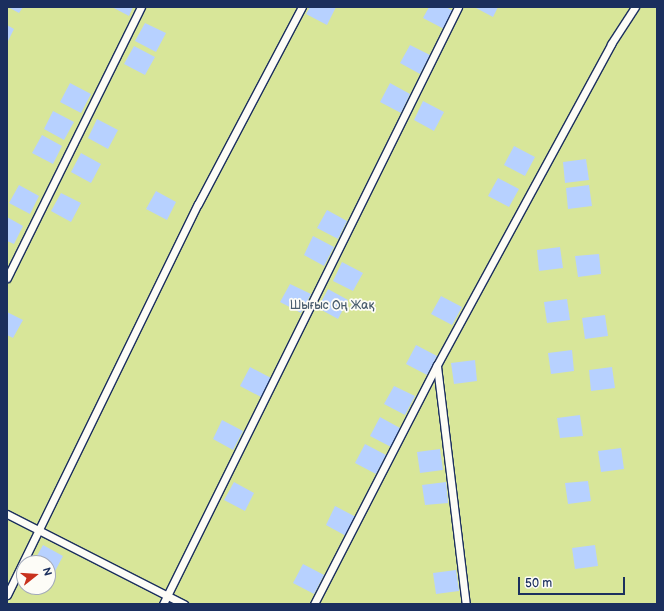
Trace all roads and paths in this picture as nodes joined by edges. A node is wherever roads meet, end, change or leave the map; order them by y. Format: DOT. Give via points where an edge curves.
graph roads {
  1 [pos="141,7"];
  2 [pos="302,7"];
  3 [pos="458,7"];
  4 [pos="635,7"];
  5 [pos="7,278"];
  6 [pos="437,365"];
  7 [pos="7,514"];
  8 [pos="39,530"];
  9 [pos="7,594"];
  10 [pos="167,596"];
  11 [pos="163,604"];
  12 [pos="184,604"];
  13 [pos="314,604"];
  14 [pos="466,604"];
  1 -- 5 [label="lane"];
  2 -- 8 [label="lane" via="198,204"];
  3 -- 10 [label="lane"];
  4 -- 6 [label="lane" via="611,44"];
  6 -- 13 [label="lane"];
  6 -- 14 [label="lane"];
  7 -- 8 [label="lane"];
  8 -- 9 [label="lane"];
  8 -- 10 [label="lane"];
  10 -- 11 [label="lane"];
  10 -- 12 [label="lane"];
}
